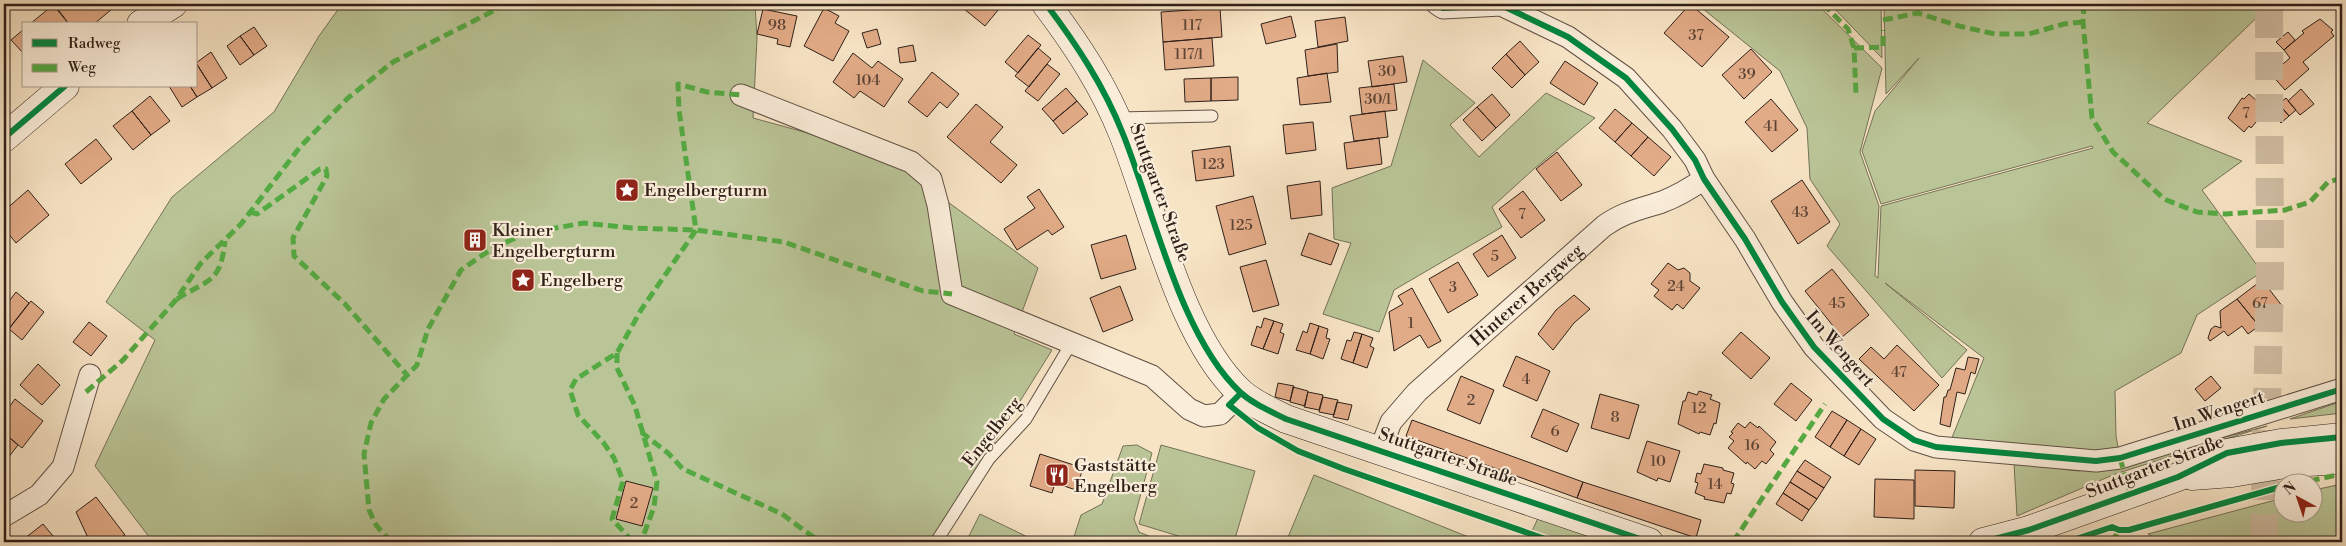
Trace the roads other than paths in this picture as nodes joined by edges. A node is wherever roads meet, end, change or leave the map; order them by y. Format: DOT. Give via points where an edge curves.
graph roads {
  1 [pos="173,4"];
  2 [pos="1046,4"];
  3 [pos="1437,4"];
  4 [pos="144,22"];
  5 [pos="63,88"];
  6 [pos="741,95"];
  7 [pos="1212,116"];
  8 [pos="1116,118"];
  9 [pos="4,138"];
  10 [pos="1704,179"];
  11 [pos="1072,342"];
  12 [pos="90,375"];
  13 [pos="2342,389"];
  14 [pos="1241,393"];
  15 [pos="2342,438"];
  16 [pos="1380,450"];
  17 [pos="2342,460"];
  18 [pos="2178,476"];
  19 [pos="4,516"];
  20 [pos="2030,536"];
  21 [pos="936,542"];
  22 [pos="1649,542"];
  23 [pos="1983,542"];
  1 -- 4 [label="main road"];
  2 -- 8 [label="main road, Stuttgarter Straße" via="1100,83"];
  3 -- 10 [label="street, Im Wengert" via="1443,8 1501,5 1568,37 1626,78 1672,129 1695,160"];
  5 -- 9 [label="main road"];
  6 -- 11 [label="street" via="911,162 931,179 952,294"];
  7 -- 8 [label="lane"];
  8 -- 14 [label="main road, Stuttgarter Straße" via="1203,344 1216,365"];
  10 -- 13 [label="street, Im Wengert" via="1814,347 1883,419 1914,440 1936,447 2096,461 2120,458"];
  10 -- 16 [label="street, Hinterer Bergweg" via="1683,193 1630,210 1604,226 1417,392 1391,422"];
  11 -- 14 [label="street" via="1152,376 1189,409 1204,416 1220,414"];
  11 -- 21 [label="lane, Engelberg" via="1026,420 989,459"];
  12 -- 19 [label="street" via="62,466 39,496"];
  14 -- 16 [label="main road, Stuttgarter Straße" via="1286,418"];
  15 -- 18 [label="main road, Stuttgarter Straße" via="2281,442 2227,454"];
  16 -- 22 [label="main road, Stuttgarter Straße"];
  17 -- 18 [label="main road, Stuttgarter Straße"];
  18 -- 20 [label="main road, Stuttgarter Straße"];
  20 -- 23 [label="main road, Stuttgarter Straße"];
}
